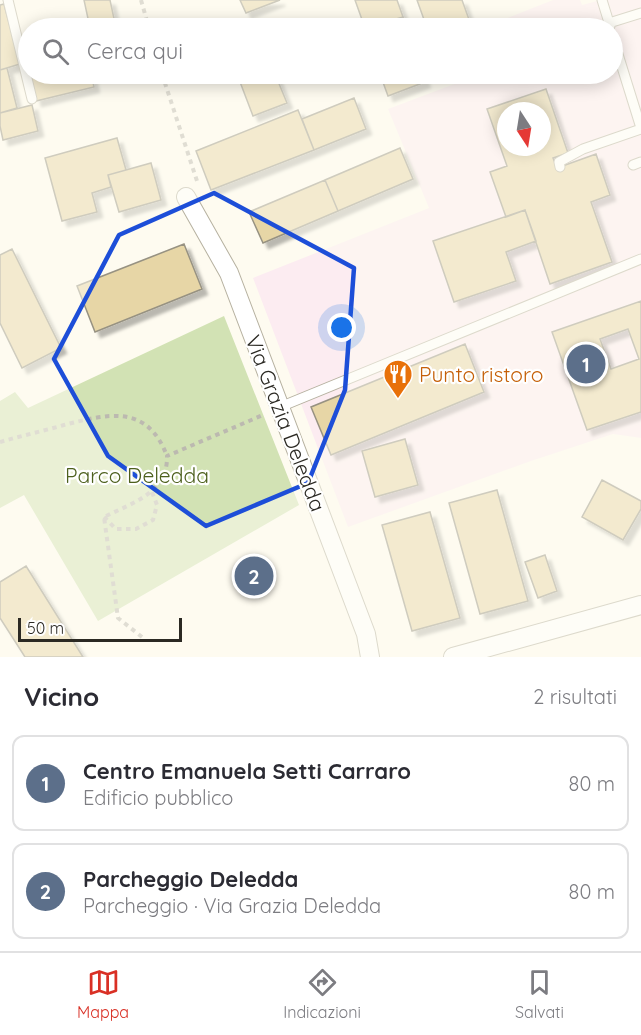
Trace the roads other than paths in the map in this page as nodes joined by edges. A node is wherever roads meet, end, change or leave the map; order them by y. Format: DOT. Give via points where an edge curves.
graph roads {
  1 [pos="8,0"];
  2 [pos="602,0"];
  3 [pos="641,14"];
  4 [pos="608,18"];
  5 [pos="623,21"];
  6 [pos="18,41"];
  7 [pos="623,67"];
  8 [pos="28,84"];
  9 [pos="32,99"];
  10 [pos="639,113"];
  11 [pos="641,129"];
  12 [pos="560,166"];
  13 [pos="186,197"];
  14 [pos="641,259"];
  15 [pos="280,407"];
  16 [pos="641,605"];
  17 [pos="370,657"];
  18 [pos="453,657"];
  1 -- 6 [label="lane"];
  2 -- 4 [label="lane"];
  3 -- 5 [label="lane"];
  7 -- 10 [label="lane"];
  8 -- 9 [label="lane"];
  10 -- 11 [label="lane"];
  11 -- 12 [label="lane" via="583,149 559,162"];
  13 -- 15 [label="street, Via Grazia Deledda" via="229,273"];
  14 -- 15 [label="lane"];
  15 -- 17 [label="street, Via Grazia Deledda" via="366,634"];
  16 -- 18 [label="street"];
}
